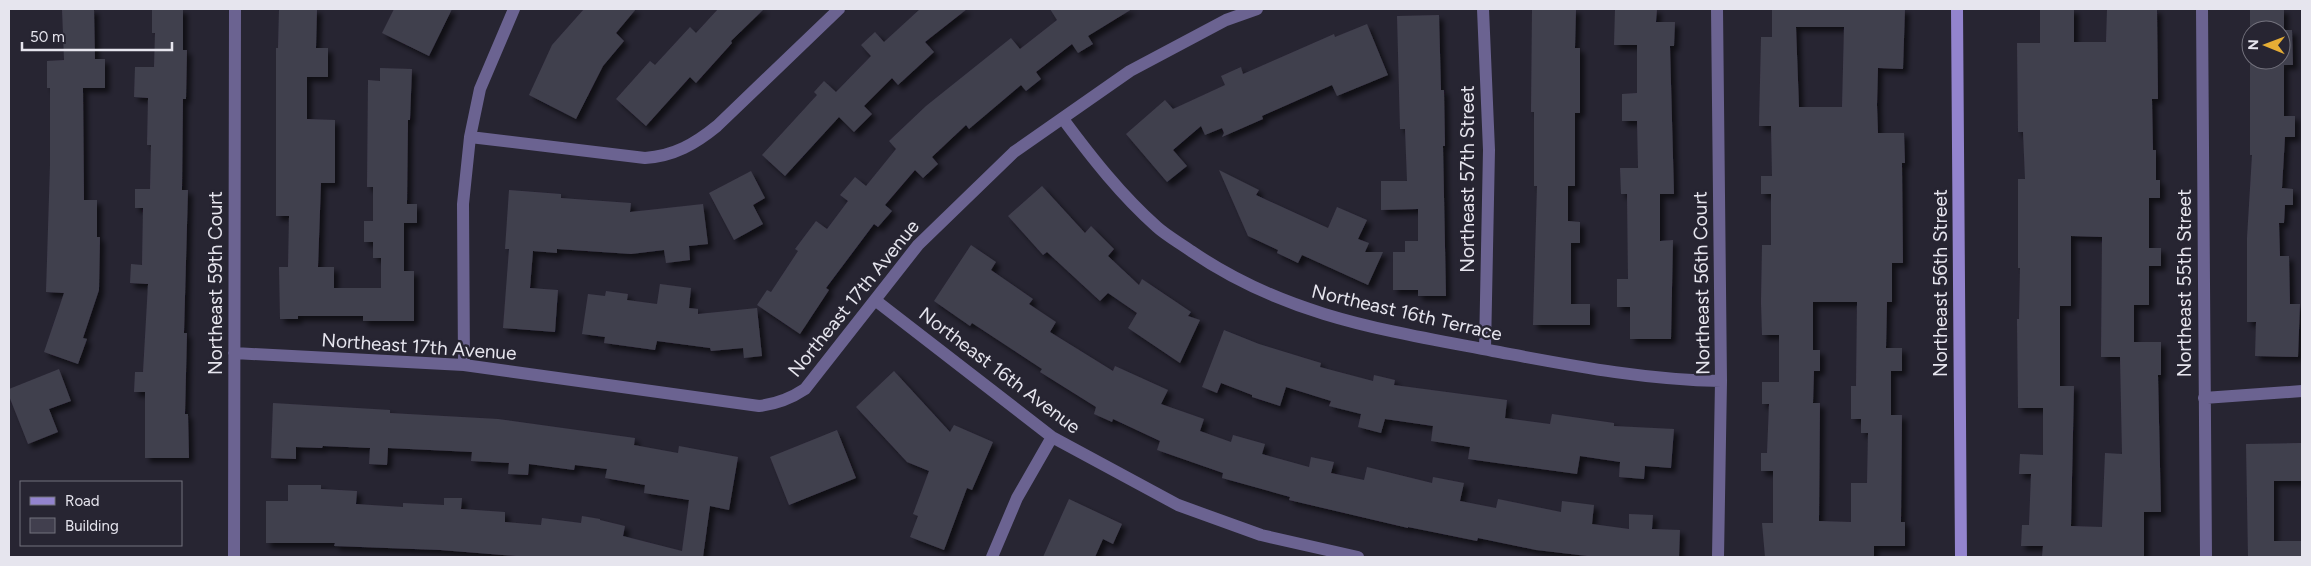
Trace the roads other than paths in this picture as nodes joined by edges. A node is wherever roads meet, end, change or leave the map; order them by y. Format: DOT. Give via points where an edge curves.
graph roads {
  1 [pos="235,9"];
  2 [pos="514,9"];
  3 [pos="839,9"];
  4 [pos="1257,9"];
  5 [pos="1483,9"];
  6 [pos="1717,9"];
  7 [pos="1957,9"];
  8 [pos="2202,9"];
  9 [pos="1063,119"];
  10 [pos="470,138"];
  11 [pos="875,300"];
  12 [pos="1485,349"];
  13 [pos="234,353"];
  14 [pos="464,365"];
  15 [pos="1721,381"];
  16 [pos="2302,391"];
  17 [pos="2204,398"];
  18 [pos="1052,437"];
  19 [pos="234,557"];
  20 [pos="992,557"];
  21 [pos="1358,557"];
  22 [pos="1718,557"];
  23 [pos="1961,557"];
  24 [pos="2206,557"];
  1 -- 13 [label="street, Northeast 59th Court"];
  2 -- 10 [label="street" via="480,89"];
  3 -- 10 [label="street" via="698,142 662,157 645,158"];
  4 -- 9 [label="street, Northeast 17th Avenue" via="1226,20 1130,71"];
  5 -- 12 [label="street, Northeast 57th Street" via="1489,150"];
  6 -- 15 [label="street, Northeast 56th Court"];
  7 -- 23 [label="street, Northeast 56th Street"];
  8 -- 17 [label="street, Northeast 55th Street"];
  9 -- 11 [label="street, Northeast 17th Avenue" via="1014,152 967,195 918,244"];
  9 -- 12 [label="street, Northeast 16th Terrace" via="1109,180 1158,228 1220,271 1300,308 1367,326"];
  10 -- 14 [label="street" via="463,204"];
  11 -- 14 [label="street, Northeast 17th Avenue" via="805,389 776,404 759,406"];
  11 -- 18 [label="street, Northeast 16th Avenue"];
  12 -- 15 [label="street, Northeast 16th Terrace" via="1605,372"];
  13 -- 14 [label="street, Northeast 17th Avenue"];
  13 -- 19 [label="street, Northeast 59th Court"];
  15 -- 22 [label="street, Northeast 56th Court"];
  16 -- 17 [label="street"];
  17 -- 24 [label="street, Northeast 55th Street"];
  18 -- 20 [label="street" via="1017,498"];
  18 -- 21 [label="street, Northeast 16th Avenue" via="1178,505 1261,535"];
}
